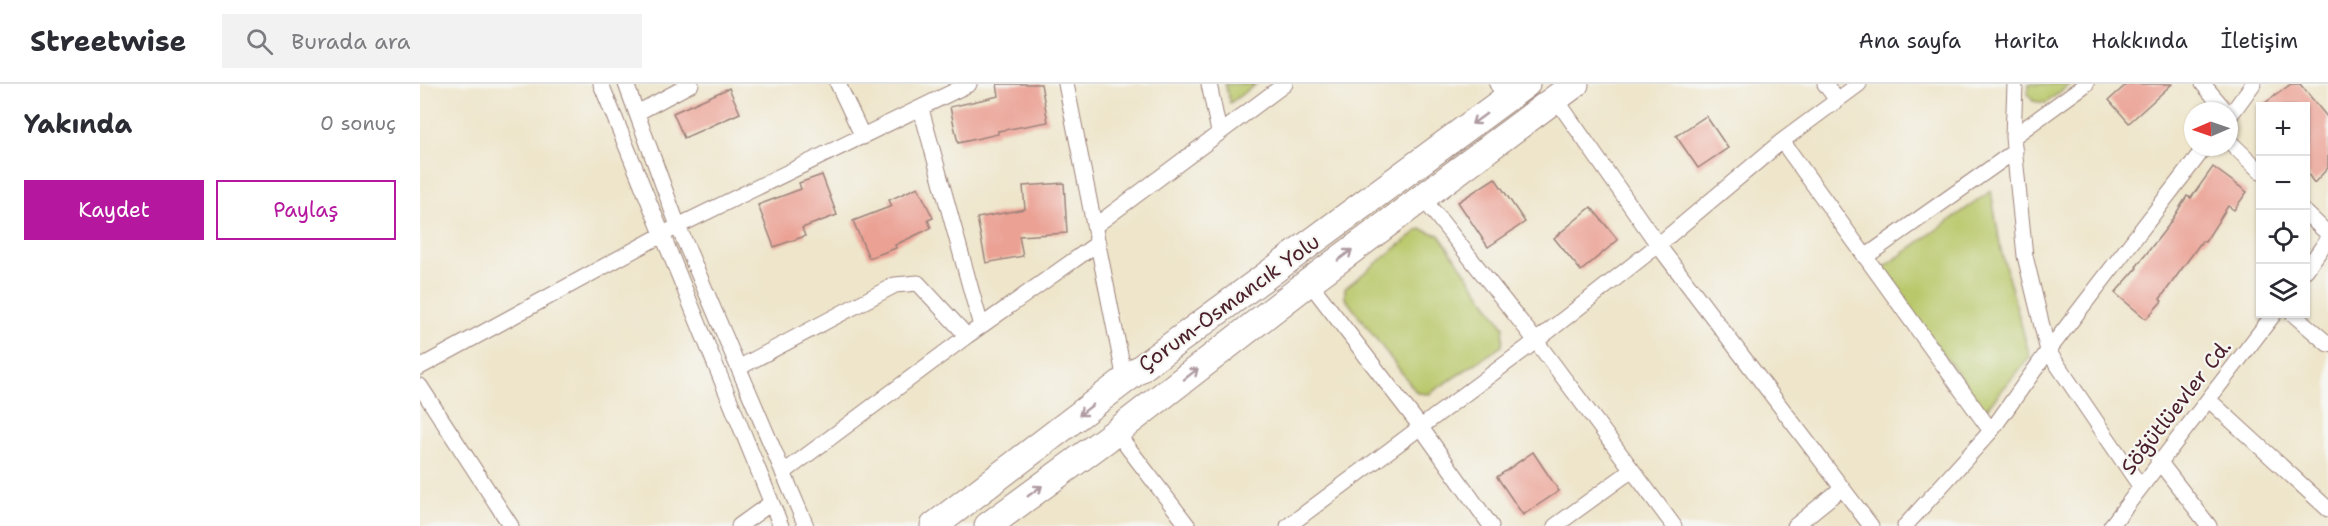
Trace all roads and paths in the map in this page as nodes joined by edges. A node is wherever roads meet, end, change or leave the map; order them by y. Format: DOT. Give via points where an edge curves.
graph roads {
  1 [pos="601,84"];
  2 [pos="626,84"];
  3 [pos="691,84"];
  4 [pos="838,84"];
  5 [pos="969,84"];
  6 [pos="1066,84"];
  7 [pos="1209,84"];
  8 [pos="1285,84"];
  9 [pos="1825,84"];
  10 [pos="1859,84"];
  11 [pos="2015,84"];
  12 [pos="2086,84"];
  13 [pos="2203,84"];
  14 [pos="2253,84"];
  15 [pos="1510,89"];
  16 [pos="1565,91"];
  17 [pos="1837,100"];
  18 [pos="2218,102"];
  19 [pos="2238,104"];
  20 [pos="921,109"];
  21 [pos="637,114"];
  22 [pos="1219,132"];
  23 [pos="863,137"];
  24 [pos="1782,141"];
  25 [pos="2014,144"];
  26 [pos="2238,150"];
  27 [pos="2198,156"];
  28 [pos="2256,167"];
  29 [pos="1422,197"];
  30 [pos="2310,217"];
  31 [pos="678,226"];
  32 [pos="1095,226"];
  33 [pos="662,234"];
  34 [pos="2328,237"];
  35 [pos="1098,243"];
  36 [pos="1658,245"];
  37 [pos="1865,258"];
  38 [pos="2310,264"];
  39 [pos="1309,282"];
  40 [pos="2271,318"];
  41 [pos="2298,318"];
  42 [pos="981,326"];
  43 [pos="967,336"];
  44 [pos="1536,340"];
  45 [pos="2328,344"];
  46 [pos="2048,351"];
  47 [pos="420,367"];
  48 [pos="740,367"];
  49 [pos="1125,380"];
  50 [pos="420,386"];
  51 [pos="2209,400"];
  52 [pos="1420,426"];
  53 [pos="1991,431"];
  54 [pos="1116,432"];
  55 [pos="2159,461"];
  56 [pos="1632,470"];
  57 [pos="783,473"];
  58 [pos="2140,486"];
  59 [pos="1842,488"];
  60 [pos="771,503"];
  61 [pos="2328,510"];
  62 [pos="511,526"];
  63 [pos="739,526"];
  64 [pos="781,526"];
  65 [pos="806,526"];
  66 [pos="934,526"];
  67 [pos="988,526"];
  68 [pos="1188,526"];
  69 [pos="1288,526"];
  70 [pos="1491,526"];
  71 [pos="1556,526"];
  72 [pos="1674,526"];
  73 [pos="1795,526"];
  74 [pos="1871,526"];
  75 [pos="1905,526"];
  76 [pos="2111,526"];
  77 [pos="2209,526"];
  1 -- 33 [label="street"];
  2 -- 21 [label="street"];
  3 -- 21 [label="street"];
  4 -- 23 [label="street"];
  5 -- 20 [label="street"];
  6 -- 32 [label="street"];
  7 -- 22 [label="street"];
  8 -- 22 [label="street"];
  9 -- 17 [label="street"];
  10 -- 17 [label="street"];
  11 -- 25 [label="street"];
  12 -- 25 [label="street"];
  13 -- 18 [label="street"];
  14 -- 19 [label="street"];
  15 -- 49 [label="highway, Çorum-Osmancık Yolu, one-way"];
  16 -- 29 [label="highway, Çorum-Osmancık Yolu"];
  16 -- 36 [label="street"];
  17 -- 24 [label="street"];
  20 -- 23 [label="street"];
  20 -- 42 [label="street"];
  21 -- 31 [label="street"];
  22 -- 32 [label="street"];
  23 -- 31 [label="street"];
  24 -- 36 [label="street"];
  24 -- 37 [label="street"];
  25 -- 37 [label="street"];
  25 -- 46 [label="street" via="2025,256"];
  26 -- 28 [label="street"];
  27 -- 46 [label="street"];
  39 -- 29 [label="highway, Çorum-Osmancık Yolu, one-way"];
  29 -- 44 [label="street"];
  30 -- 34 [label="street"];
  31 -- 33 [label="street"];
  31 -- 48 [label="street"];
  32 -- 35 [label="street"];
  33 -- 47 [label="street"];
  33 -- 60 [label="street"];
  34 -- 38 [label="street"];
  35 -- 42 [label="street"];
  35 -- 49 [label="street"];
  36 -- 44 [label="street"];
  36 -- 59 [label="street"];
  37 -- 53 [label="street"];
  39 -- 52 [label="street"];
  54 -- 39 [label="highway, Çorum-Osmancık Yolu, one-way"];
  40 -- 51 [label="street, Söğütlüevler Cd."];
  41 -- 45 [label="street"];
  42 -- 43 [label="street"];
  43 -- 48 [label="street" via="918,283 895,285"];
  43 -- 57 [label="street"];
  44 -- 52 [label="street"];
  44 -- 56 [label="street"];
  46 -- 53 [label="street"];
  46 -- 58 [label="street"];
  48 -- 57 [label="street"];
  49 -- 66 [label="highway, Çorum-Osmancık Yolu, one-way"];
  50 -- 62 [label="street"];
  51 -- 55 [label="street, Söğütlüevler Cd."];
  51 -- 61 [label="street"];
  52 -- 69 [label="street"];
  52 -- 70 [label="street"];
  53 -- 75 [label="street"];
  67 -- 54 [label="highway, Çorum-Osmancık Yolu, one-way"];
  54 -- 68 [label="street"];
  55 -- 58 [label="street, Söğütlüevler Cd."];
  55 -- 77 [label="street"];
  56 -- 71 [label="street"];
  56 -- 72 [label="street"];
  57 -- 65 [label="street"];
  58 -- 76 [label="street, Söğütlüevler Cd."];
  59 -- 73 [label="street"];
  59 -- 74 [label="street"];
  60 -- 63 [label="street"];
  60 -- 64 [label="street"];
}
